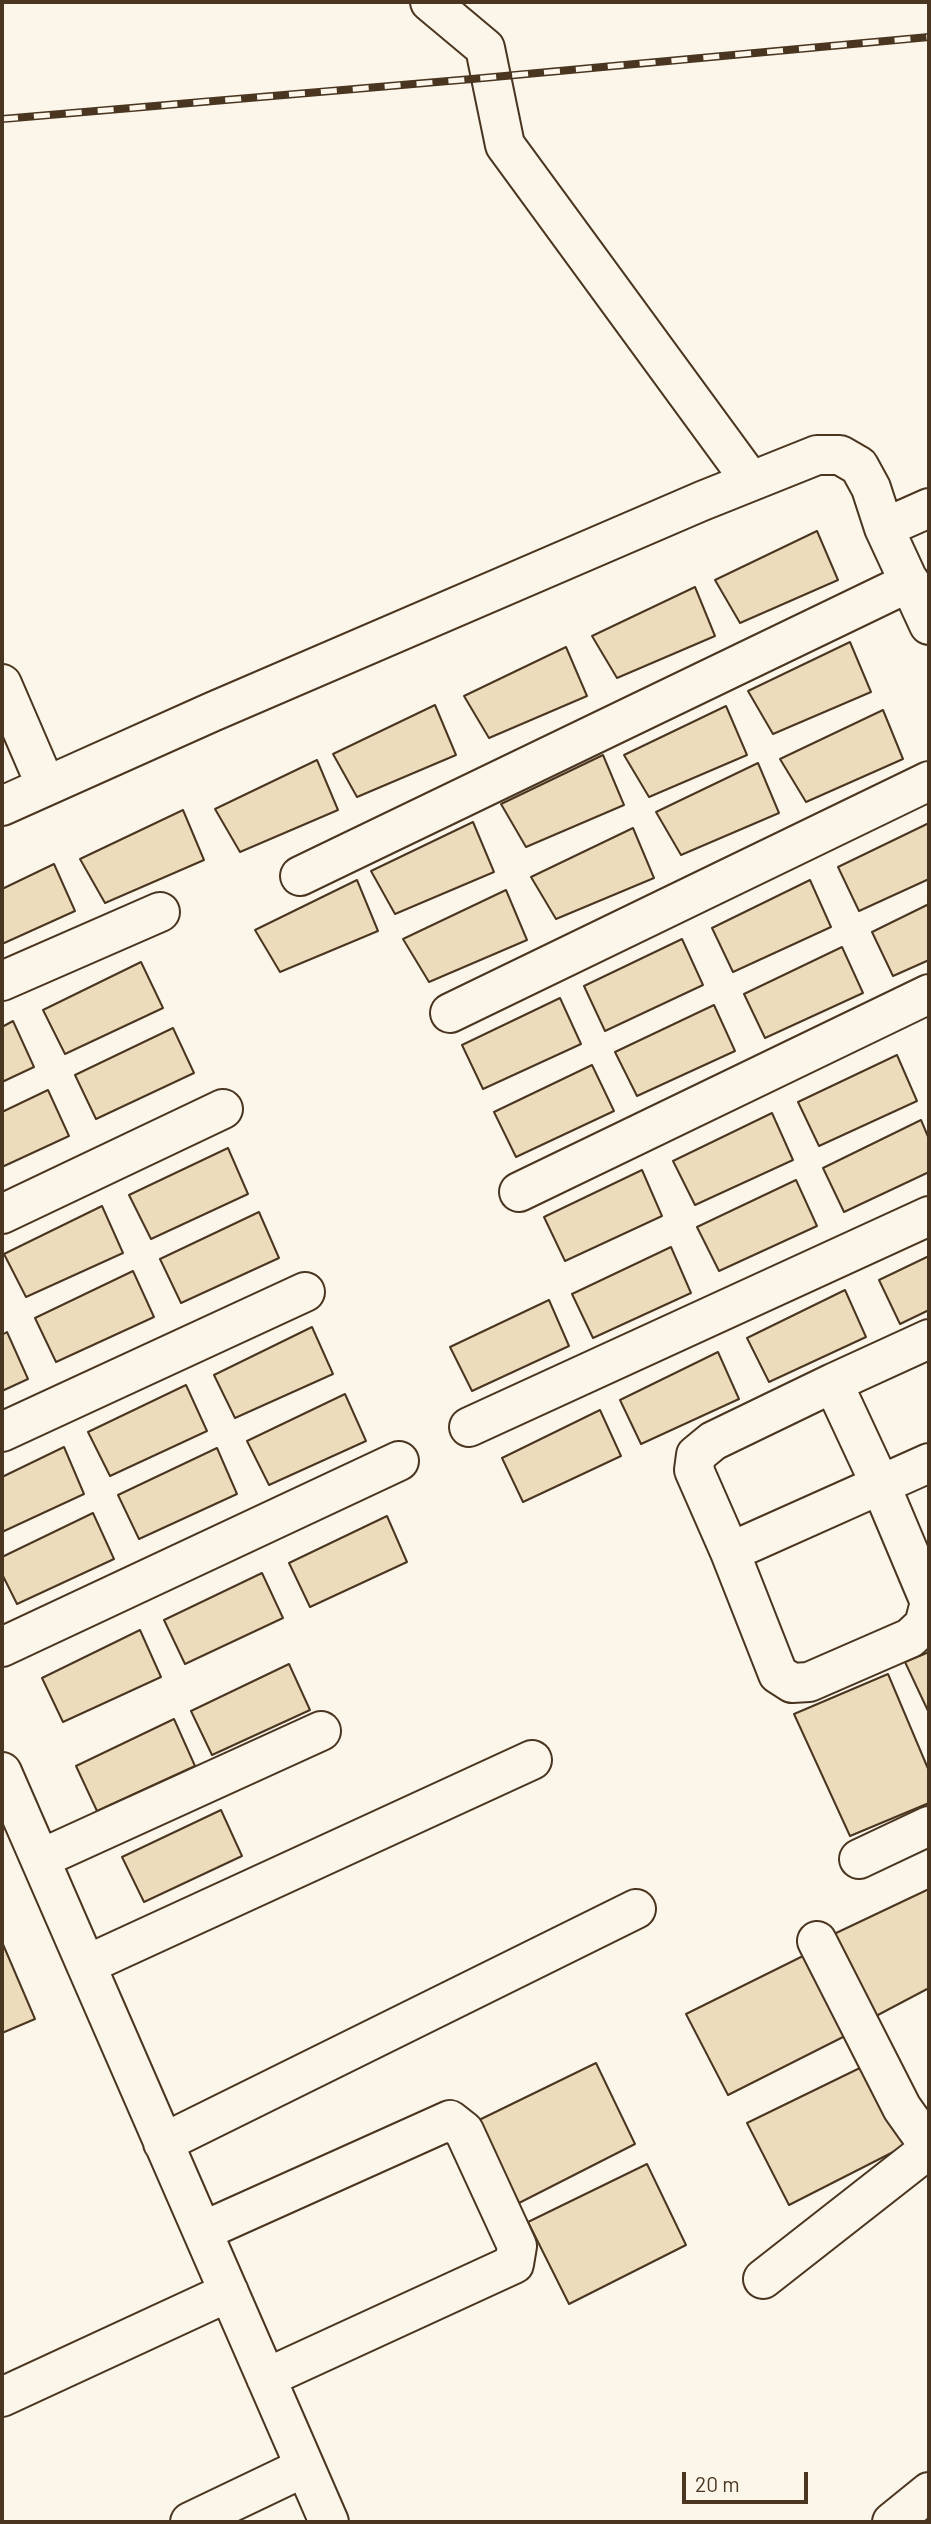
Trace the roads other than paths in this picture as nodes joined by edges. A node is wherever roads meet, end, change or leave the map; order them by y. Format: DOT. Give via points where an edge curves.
graph roads {
  1 [pos="430,2"];
  2 [pos="751,481"];
  3 [pos="929,508"];
  4 [pos="884,528"];
  5 [pos="909,582"];
  6 [pos="929,625"];
  7 [pos="2,684"];
  8 [pos="929,781"];
  9 [pos="46,786"];
  10 [pos="2,806"];
  11 [pos="300,876"];
  12 [pos="160,912"];
  13 [pos="2,981"];
  14 [pos="929,994"];
  15 [pos="450,1013"];
  16 [pos="223,1110"];
  17 [pos="519,1192"];
  18 [pos="2,1214"];
  19 [pos="929,1216"];
  20 [pos="305,1292"];
  21 [pos="929,1339"];
  22 [pos="833,1382"];
  23 [pos="470,1427"];
  24 [pos="2,1432"];
  25 [pos="399,1461"];
  26 [pos="929,1464"];
  27 [pos="881,1486"];
  28 [pos="730,1552"];
  29 [pos="929,1600"];
  30 [pos="929,1606"];
  31 [pos="2,1647"];
  32 [pos="321,1731"];
  33 [pos="533,1760"];
  34 [pos="2,1772"];
  35 [pos="929,1826"];
  36 [pos="40,1859"];
  37 [pos="859,1859"];
  38 [pos="636,1909"];
  39 [pos="817,1941"];
  40 [pos="86,1965"];
  41 [pos="163,2143"];
  42 [pos="929,2147"];
  43 [pos="203,2231"];
  44 [pos="763,2279"];
  45 [pos="229,2292"];
  46 [pos="266,2378"];
  47 [pos="2,2397"];
  48 [pos="305,2467"];
  49 [pos="929,2492"];
  50 [pos="190,2522"];
  51 [pos="329,2522"];
  52 [pos="892,2522"];
  1 -- 2 [label="street" via="485,48 505,145"];
  2 -- 4 [label="street" via="817,455 841,455 859,466"];
  2 -- 9 [label="street"];
  3 -- 4 [label="street"];
  4 -- 5 [label="street"];
  5 -- 6 [label="street"];
  5 -- 11 [label="street"];
  7 -- 9 [label="street"];
  8 -- 15 [label="street"];
  9 -- 10 [label="street"];
  12 -- 13 [label="street"];
  14 -- 17 [label="street"];
  16 -- 18 [label="street"];
  19 -- 23 [label="street"];
  20 -- 24 [label="street"];
  21 -- 22 [label="street"];
  22 -- 27 [label="street"];
  22 -- 28 [label="street" via="713,1440 696,1455 694,1470"];
  25 -- 31 [label="street"];
  26 -- 27 [label="street"];
  27 -- 28 [label="street"];
  27 -- 29 [label="street"];
  28 -- 30 [label="street" via="778,1674 792,1683 809,1682 910,1638 924,1625"];
  32 -- 36 [label="street"];
  33 -- 40 [label="street"];
  34 -- 36 [label="street"];
  35 -- 37 [label="street"];
  36 -- 40 [label="street"];
  38 -- 41 [label="street"];
  39 -- 42 [label="street" via="902,2108"];
  40 -- 41 [label="street"];
  41 -- 43 [label="street"];
  42 -- 44 [label="street"];
  43 -- 45 [label="street"];
  43 -- 46 [label="street" via="450,2120 464,2132 517,2246 514,2264"];
  45 -- 46 [label="street"];
  45 -- 47 [label="street"];
  46 -- 48 [label="street"];
  48 -- 50 [label="street"];
  48 -- 51 [label="street"];
  49 -- 52 [label="street"];
}
